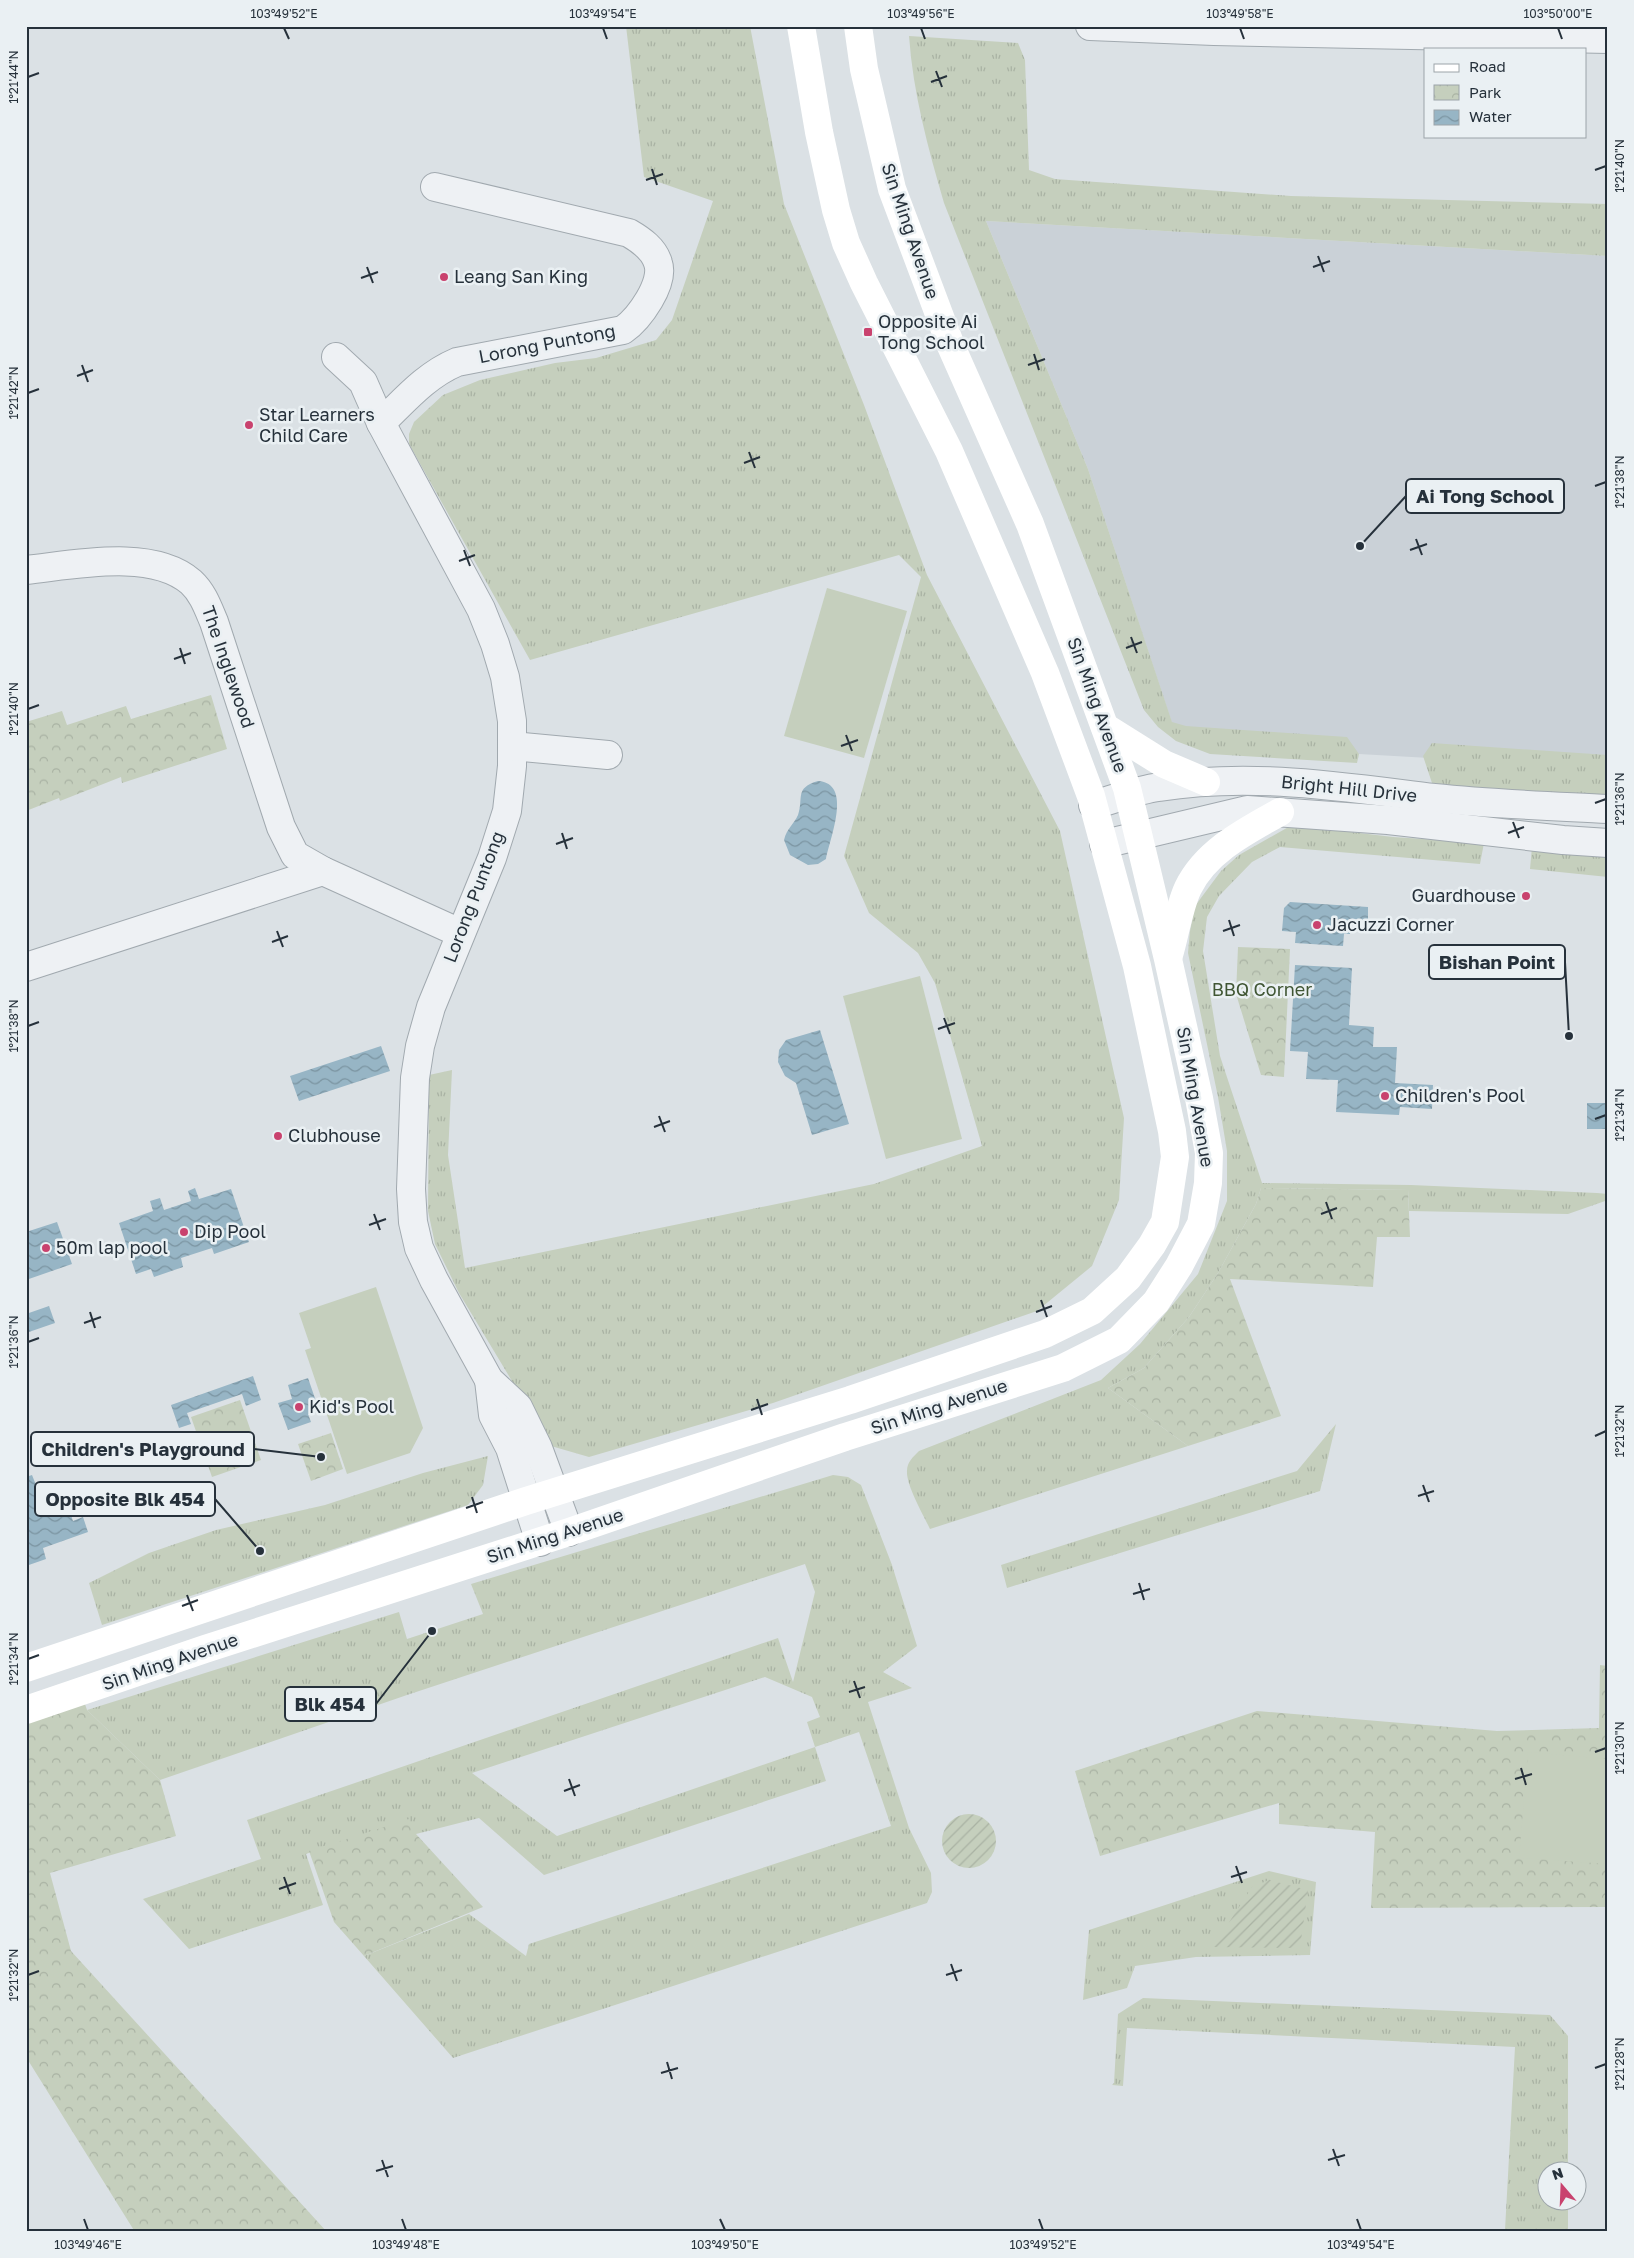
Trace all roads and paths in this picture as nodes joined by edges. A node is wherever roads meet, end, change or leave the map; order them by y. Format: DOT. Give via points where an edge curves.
graph roads {
  1 [pos="858,26"];
  2 [pos="1090,26"];
  3 [pos="804,27"];
  4 [pos="1214,29"];
  5 [pos="1608,39"];
  6 [pos="435,187"];
  7 [pos="336,357"];
  8 [pos="381,423"];
  9 [pos="26,570"];
  10 [pos="1105,726"];
  11 [pos="512,746"];
  12 [pos="608,755"];
  13 [pos="1206,782"];
  14 [pos="1129,795"];
  15 [pos="1093,804"];
  16 [pos="1608,808"];
  17 [pos="1280,812"];
  18 [pos="1139,834"];
  19 [pos="1608,843"];
  20 [pos="1104,844"];
  21 [pos="323,871"];
  22 [pos="460,933"];
  23 [pos="1168,959"];
  24 [pos="26,967"];
  25 [pos="488,1380"];
  26 [pos="555,1492"];
  27 [pos="526,1501"];
  28 [pos="569,1532"];
  29 [pos="540,1542"];
  30 [pos="26,1668"];
  31 [pos="26,1710"];
  1 -- 10 [label="main road, Sin Ming Avenue" via="864,69 892,189 951,346 1030,524"];
  2 -- 4 [label="street"];
  3 -- 15 [label="main road, Sin Ming Avenue" via="828,171 846,242 949,451 1046,673"];
  4 -- 5 [label="street"];
  6 -- 8 [label="street, Lorong Puntong" via="629,233 640,239 656,256 659,266 655,287 644,310 623,330 457,362 424,381"];
  7 -- 8 [label="street, Lorong Puntong" via="364,382"];
  8 -- 11 [label="street, Lorong Puntong" via="480,609 495,644 505,677"];
  9 -- 21 [label="street, The Inglewood" via="92,564 152,564 174,570 192,583 205,600 214,622 287,843 295,855"];
  10 -- 13 [label="main road" via="1156,759"];
  10 -- 14 [label="main road, Sin Ming Avenue"];
  11 -- 12 [label="street"];
  11 -- 22 [label="street, Lorong Puntong" via="507,811 492,858"];
  13 -- 14 [label="street, Bright Hill Drive" via="1158,787"];
  13 -- 16 [label="street, Bright Hill Drive" via="1261,780 1436,798"];
  14 -- 15 [label="street, Bright Hill Drive"];
  14 -- 18 [label="main road, Sin Ming Avenue"];
  15 -- 20 [label="main road, Sin Ming Avenue"];
  17 -- 18 [label="street, Bright Hill Drive" via="1247,810"];
  17 -- 19 [label="street, Bright Hill Drive"];
  17 -- 23 [label="main road" via="1235,838 1207,860 1188,888"];
  18 -- 20 [label="street, Bright Hill Drive"];
  18 -- 23 [label="main road, Sin Ming Avenue"];
  20 -- 26 [label="main road, Sin Ming Avenue" via="1137,966 1175,1157 1165,1222 1128,1278 1092,1310 1045,1334 850,1400"];
  21 -- 22 [label="street, The Inglewood"];
  21 -- 24 [label="street"];
  22 -- 25 [label="street, Lorong Puntong" via="420,1046 415,1078 413,1222 419,1248 434,1280"];
  23 -- 28 [label="main road, Sin Ming Avenue" via="1199,1098 1208,1153 1208,1183 1201,1224 1179,1266 1156,1302 1119,1340 1063,1368 845,1437"];
  25 -- 26 [label="street, Lorong Puntong" via="518,1408"];
  25 -- 27 [label="street, Lorong Puntong" via="493,1415 510,1448"];
  26 -- 27 [label="main road, Sin Ming Avenue"];
  26 -- 28 [label="street, Lorong Puntong"];
  27 -- 29 [label="street, Lorong Puntong"];
  27 -- 30 [label="main road, Sin Ming Avenue"];
  28 -- 29 [label="main road, Sin Ming Avenue"];
  29 -- 31 [label="main road, Sin Ming Avenue"];
}
